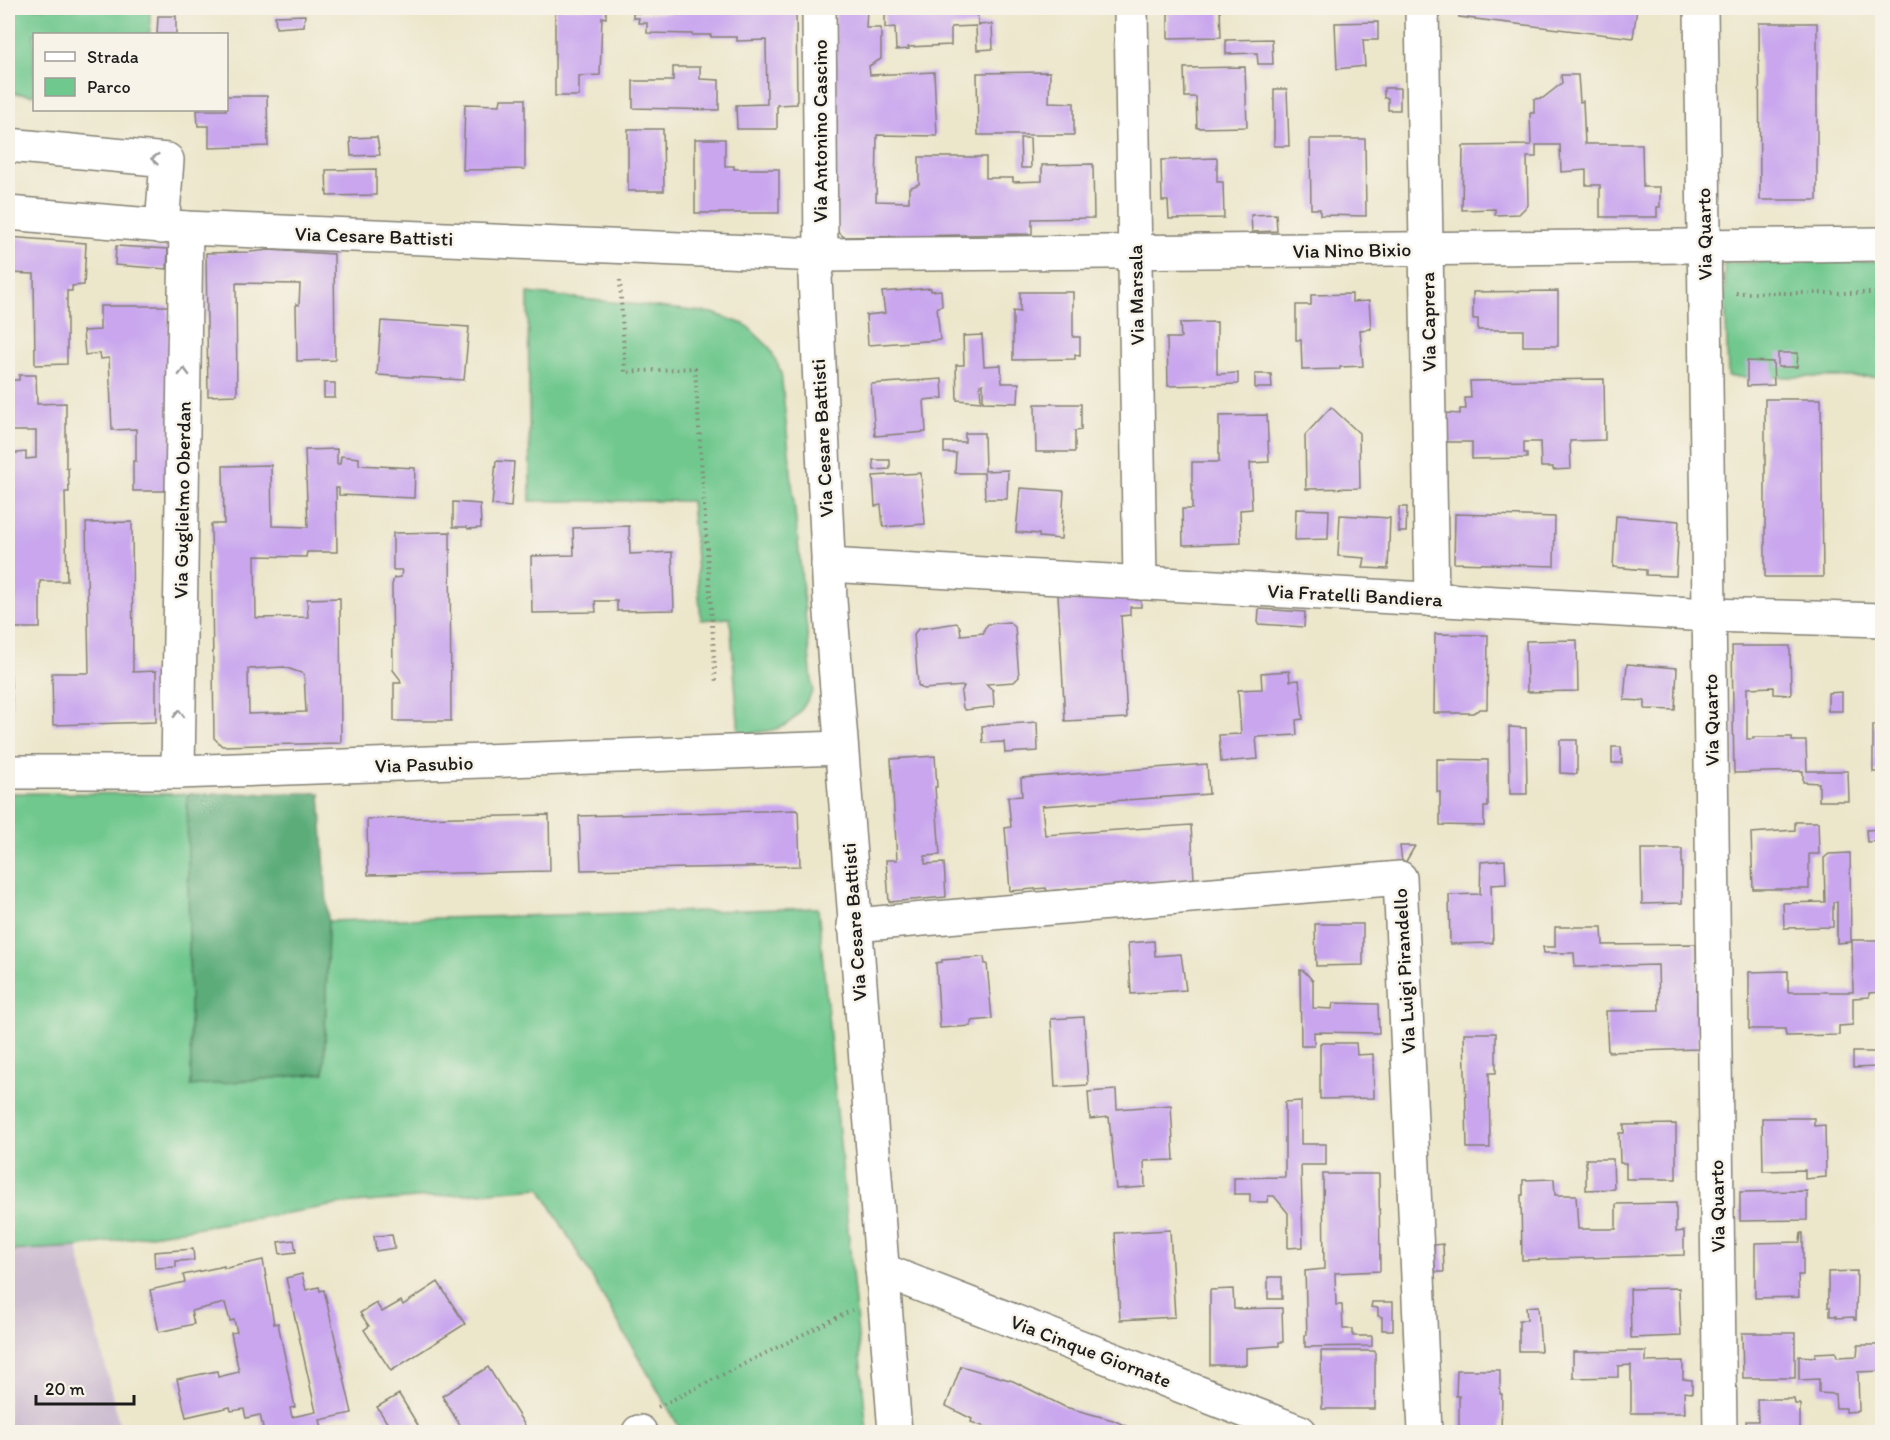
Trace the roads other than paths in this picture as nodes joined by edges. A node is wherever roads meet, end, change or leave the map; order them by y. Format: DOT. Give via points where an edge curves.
graph roads {
  1 [pos="819,8"];
  2 [pos="1131,8"];
  3 [pos="1422,8"];
  4 [pos="1701,8"];
  5 [pos="8,145"];
  6 [pos="8,213"];
  7 [pos="174,228"];
  8 [pos="1882,244"];
  9 [pos="1704,246"];
  10 [pos="1427,249"];
  11 [pos="1135,252"];
  12 [pos="821,255"];
  13 [pos="828,565"];
  14 [pos="1140,583"];
  15 [pos="1432,600"];
  16 [pos="1709,615"];
  17 [pos="1882,620"];
  18 [pos="841,748"];
  19 [pos="8,772"];
  20 [pos="178,772"];
  21 [pos="854,925"];
  22 [pos="883,1283"];
  23 [pos="895,1432"];
  24 [pos="1300,1432"];
  25 [pos="1425,1432"];
  26 [pos="1720,1432"];
  1 -- 12 [label="street, Via Antonino Cascino"];
  2 -- 11 [label="street, Via Marsala"];
  3 -- 10 [label="street, Via Caprera"];
  4 -- 9 [label="street, Via Quarto"];
  7 -- 5 [label="street, Via Guglielmo Oberdan, one-way" via="167,160"];
  6 -- 7 [label="street, Via Cesare Battisti"];
  7 -- 12 [label="street, Via Cesare Battisti"];
  20 -- 7 [label="street, Via Guglielmo Oberdan, one-way"];
  8 -- 9 [label="street, Via Nino Bixio"];
  9 -- 10 [label="street, Via Nino Bixio"];
  9 -- 16 [label="street, Via Quarto"];
  10 -- 11 [label="street, Via Nino Bixio"];
  10 -- 15 [label="street, Via Caprera"];
  11 -- 12 [label="street, Via Nino Bixio"];
  11 -- 14 [label="street, Via Marsala"];
  12 -- 13 [label="street, Via Cesare Battisti" via="815,277"];
  13 -- 14 [label="street, Via Fratelli Bandiera"];
  13 -- 18 [label="street, Via Cesare Battisti"];
  14 -- 15 [label="street, Via Fratelli Bandiera"];
  15 -- 16 [label="street, Via Fratelli Bandiera"];
  16 -- 17 [label="street, Via Fratelli Bandiera"];
  16 -- 26 [label="street, Via Quarto"];
  18 -- 20 [label="street, Via Pasubio"];
  18 -- 21 [label="street, Via Cesare Battisti"];
  19 -- 20 [label="street, Via Pasubio"];
  21 -- 22 [label="street, Via Cesare Battisti"];
  21 -- 25 [label="street, Via Luigi Pirandello" via="1400,878"];
  22 -- 23 [label="street, Via Cesare Battisti"];
  22 -- 24 [label="street, Via Cinque Giornate"];
}
